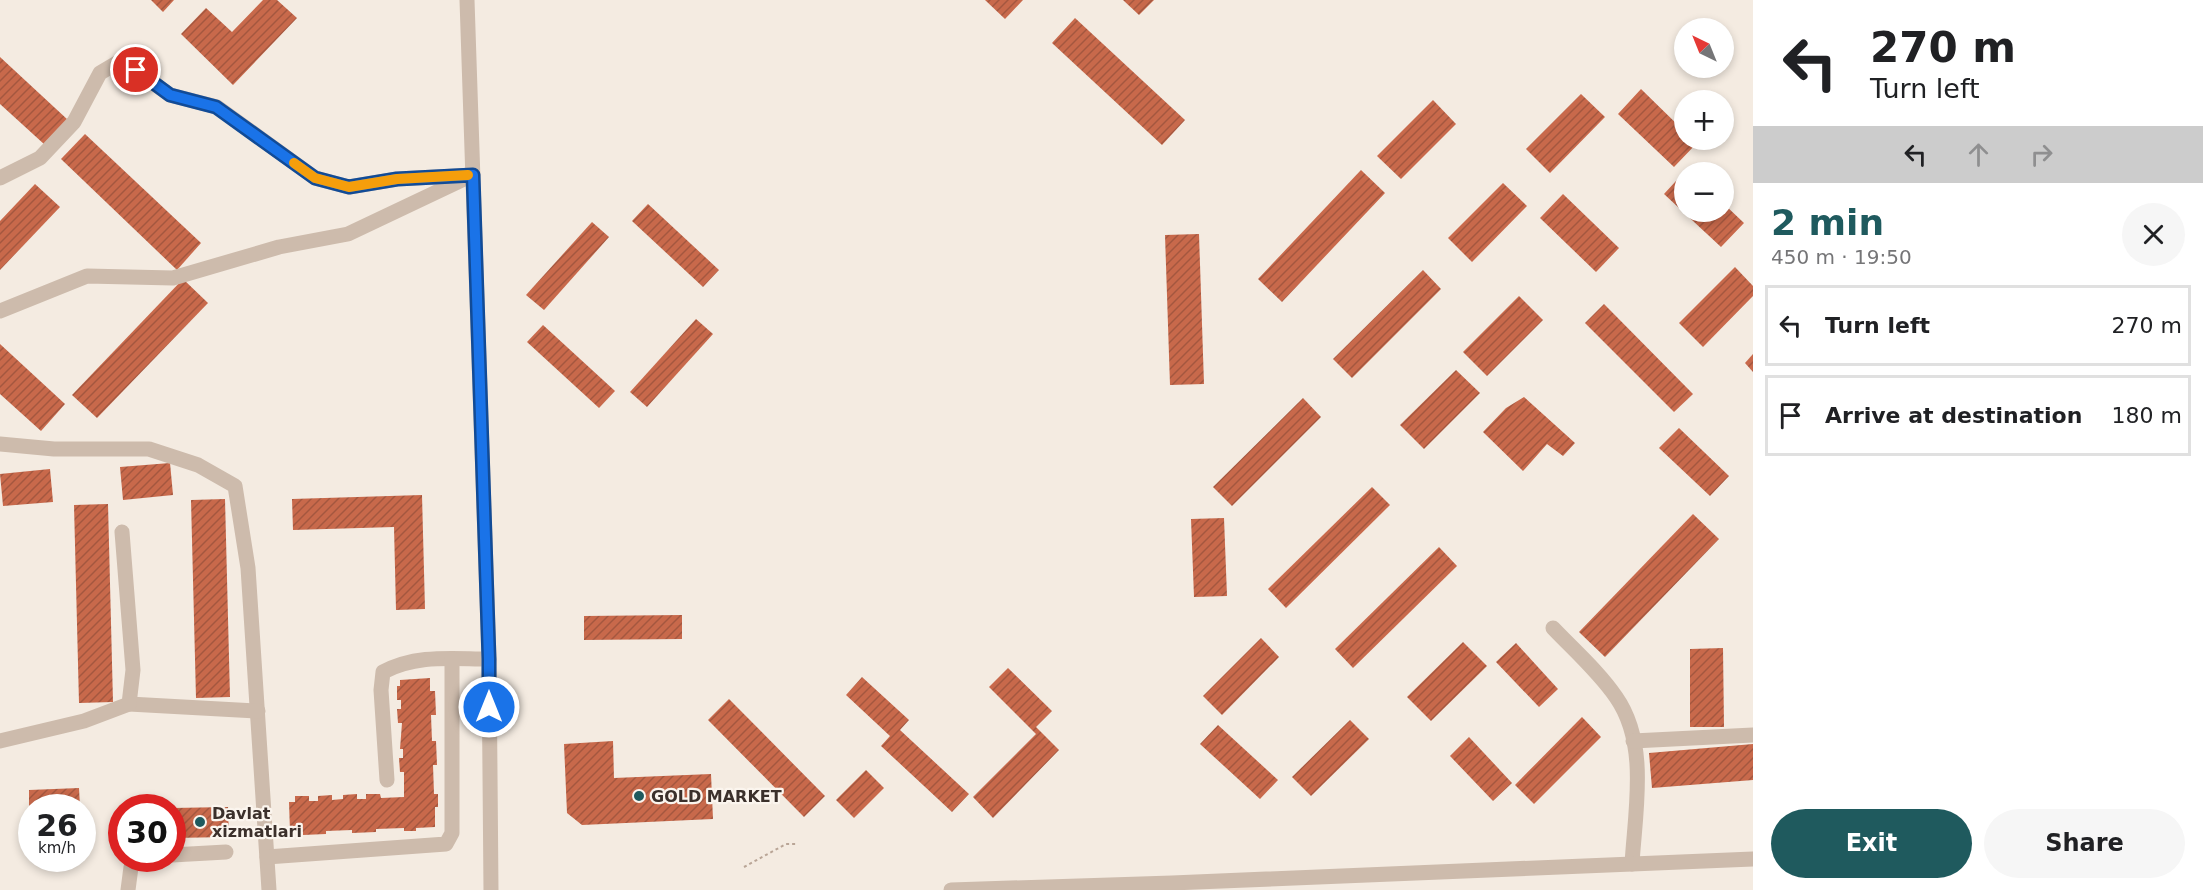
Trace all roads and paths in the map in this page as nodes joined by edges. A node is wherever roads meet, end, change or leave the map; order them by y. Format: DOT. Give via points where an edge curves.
graph roads {
  1 [pos="466,0"];
  2 [pos="473,175"];
  3 [pos="0,178"];
  4 [pos="0,310"];
  5 [pos="0,444"];
  6 [pos="122,532"];
  7 [pos="1553,628"];
  8 [pos="452,659"];
  9 [pos="489,659"];
  10 [pos="129,704"];
  11 [pos="258,711"];
  12 [pos="1753,735"];
  13 [pos="0,741"];
  14 [pos="1634,741"];
  15 [pos="387,780"];
  16 [pos="798,844"];
  17 [pos="226,852"];
  18 [pos="186,854"];
  19 [pos="267,858"];
  20 [pos="1753,859"];
  21 [pos="1632,864"];
  22 [pos="744,867"];
  23 [pos="130,872"];
  24 [pos="128,890"];
  25 [pos="269,890"];
  26 [pos="491,890"];
  27 [pos="951,890"];
  1 -- 2 [label="street"];
  2 -- 3 [label="street" via="397,179 349,187 315,178 216,107 170,95 122,60 100,73 74,122 40,158"];
  2 -- 4 [label="street" via="348,234 279,248 172,279 87,276"];
  2 -- 9 [label="street"];
  5 -- 11 [label="street" via="54,449 149,449 198,465 235,486 248,568"];
  6 -- 10 [label="street" via="133,670"];
  7 -- 14 [label="street" via="1617,697"];
  8 -- 9 [label="street"];
  8 -- 15 [label="street" via="424,658 400,663 383,672"];
  8 -- 19 [label="street" via="452,833 446,844"];
  9 -- 26 [label="street"];
  10 -- 11 [label="street"];
  10 -- 13 [label="street" via="84,721"];
  11 -- 19 [label="street"];
  12 -- 14 [label="street"];
  14 -- 21 [label="street" via="1637,772"];
  16 -- 22 [label="path" via="786,844"];
  17 -- 18 [label="street"];
  19 -- 25 [label="street"];
  20 -- 21 [label="street"];
  21 -- 27 [label="street"];
  23 -- 24 [label="street"];
}
